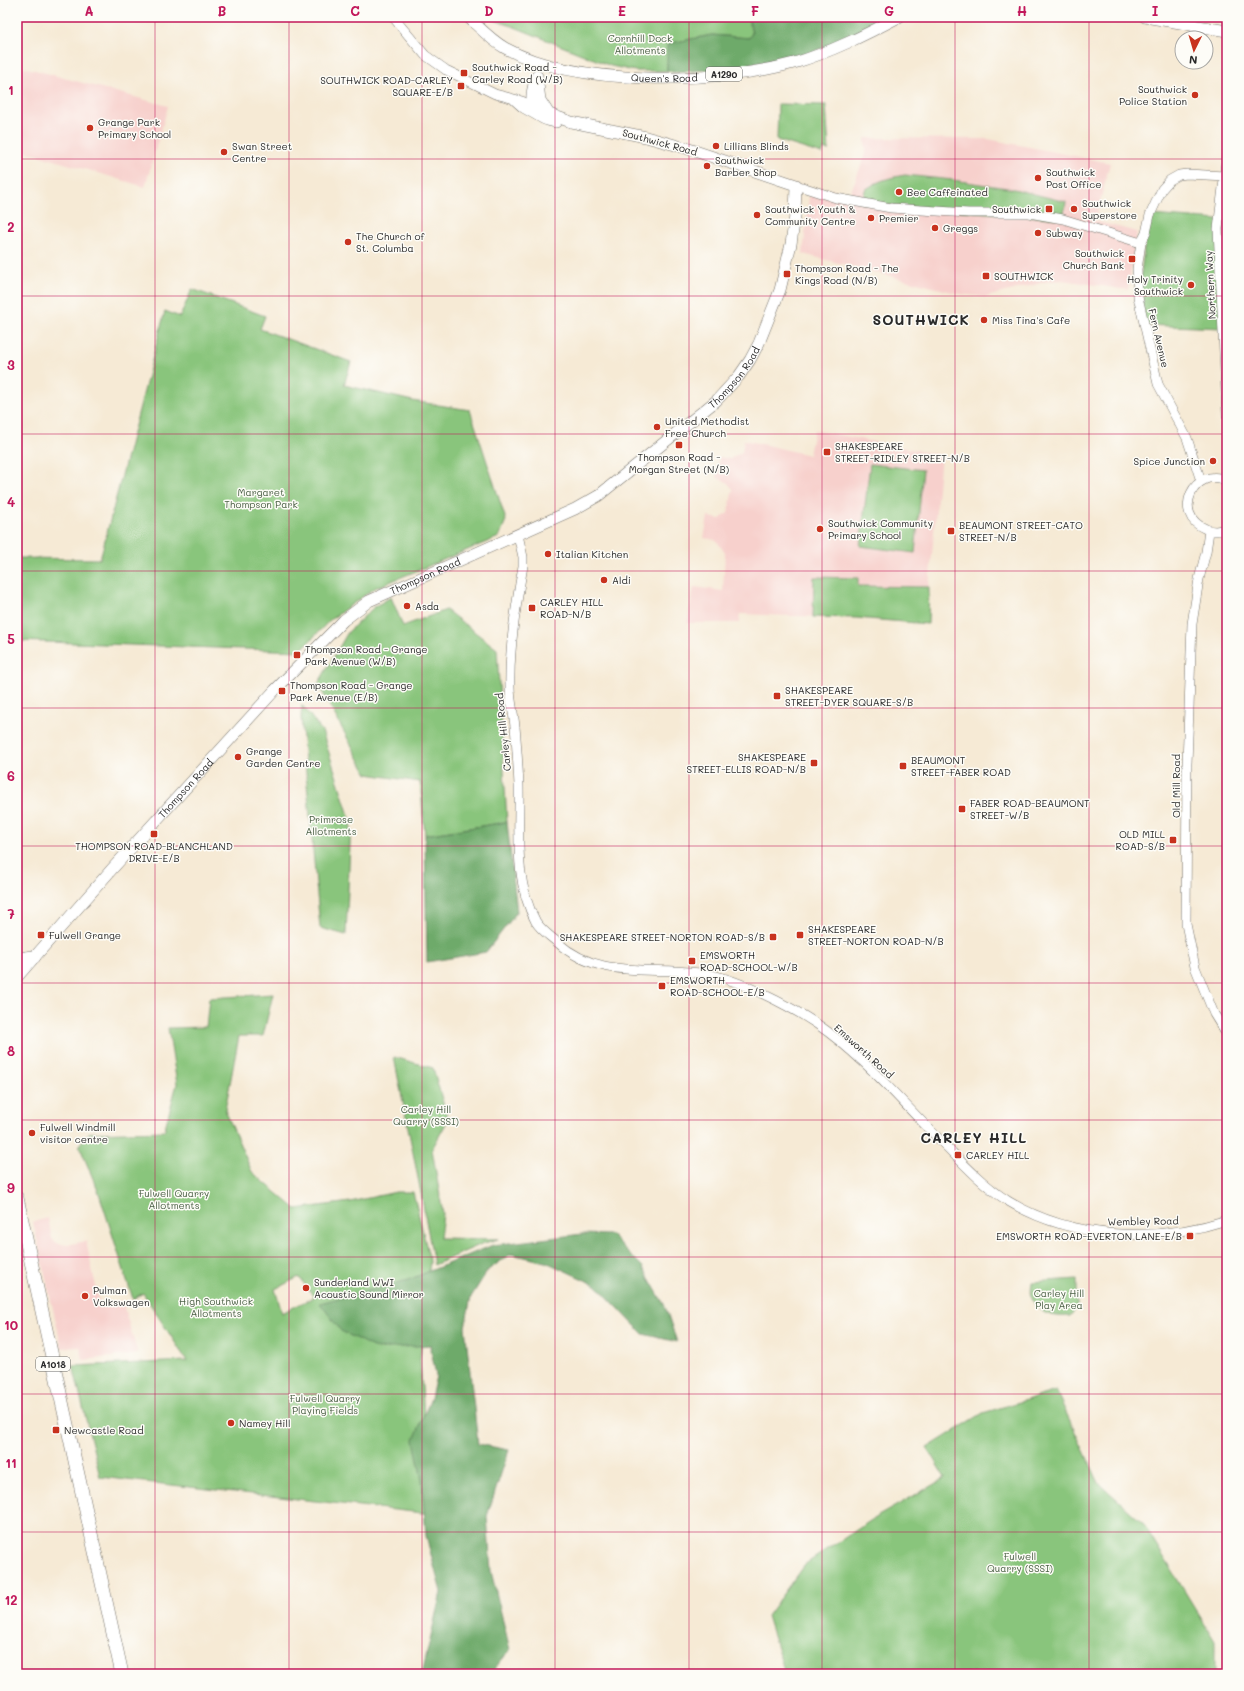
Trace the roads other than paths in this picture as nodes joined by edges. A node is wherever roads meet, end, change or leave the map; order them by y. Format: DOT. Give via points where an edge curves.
graph roads {
  1 [pos="393,17"];
  2 [pos="468,17"];
  3 [pos="899,17"];
  4 [pos="1145,17"];
  5 [pos="1227,31"];
  6 [pos="540,62"];
  7 [pos="538,76"];
  8 [pos="512,99"];
  9 [pos="533,105"];
  10 [pos="544,116"];
  11 [pos="1227,154"];
  12 [pos="1225,176"];
  13 [pos="796,185"];
  14 [pos="1141,243"];
  15 [pos="1227,414"];
  16 [pos="1227,466"];
  17 [pos="1225,480"];
  18 [pos="1201,481"];
  19 [pos="1227,528"];
  20 [pos="1209,530"];
  21 [pos="518,535"];
  22 [pos="538,925"];
  23 [pos="34,957"];
  24 [pos="17,959"];
  25 [pos="17,977"];
  26 [pos="1227,1035"];
  27 [pos="17,1198"];
  28 [pos="1227,1220"];
  29 [pos="1081,1229"];
  30 [pos="122,1674"];
  1 -- 8 [label="street" via="425,55 446,70 495,94"];
  2 -- 6 [label="main road, A1290" via="492,40"];
  3 -- 6 [label="main road, Queen's Road / A1290" via="838,48 794,63 734,74 685,78 631,77 583,72"];
  4 -- 5 [label="main road"];
  6 -- 7 [label="main road"];
  7 -- 9 [label="main road" via="533,87"];
  7 -- 10 [label="main road"];
  8 -- 9 [label="street"];
  8 -- 10 [label="street" via="523,108"];
  9 -- 10 [label="main road"];
  10 -- 13 [label="main road, Southwick Road" via="646,137"];
  11 -- 12 [label="street, Northern Way"];
  12 -- 14 [label="street, Fern Avenue" via="1187,174 1170,180 1162,189"];
  12 -- 15 [label="street, Northern Way" via="1218,229"];
  13 -- 14 [label="street, Southwick Road" via="836,198 891,208 936,212 1029,213 1063,219"];
  13 -- 21 [label="main road, Thompson Road" via="792,237 780,290 759,343 739,376 717,400 598,496 575,510"];
  14 -- 18 [label="street, Fern Avenue" via="1137,270 1138,297 1158,384 1186,438"];
  16 -- 17 [label="street"];
  17 -- 18 [label="street" via="1216,478"];
  18 -- 20 [label="street" via="1192,491 1188,504 1189,513 1200,527"];
  19 -- 20 [label="street"];
  20 -- 26 [label="street, Old Mill Road" via="1192,624 1187,756 1186,924 1195,967 1214,1014"];
  21 -- 22 [label="street, Carley Hill Road" via="523,562 510,665 510,690 517,744 522,882 526,899"];
  21 -- 23 [label="main road, Thompson Road" via="369,600 344,620 276,690"];
  22 -- 29 [label="street, Emsworth Road" via="562,948 583,961 607,968 703,973 732,981 788,1007 816,1023 845,1045 982,1181 1007,1200 1042,1218"];
  23 -- 24 [label="highway"];
  23 -- 25 [label="main road, Thompson Road"];
  27 -- 30 [label="highway, A1018"];
  28 -- 29 [label="street, Wembley Road" via="1202,1228 1161,1234 1120,1234"];
}
